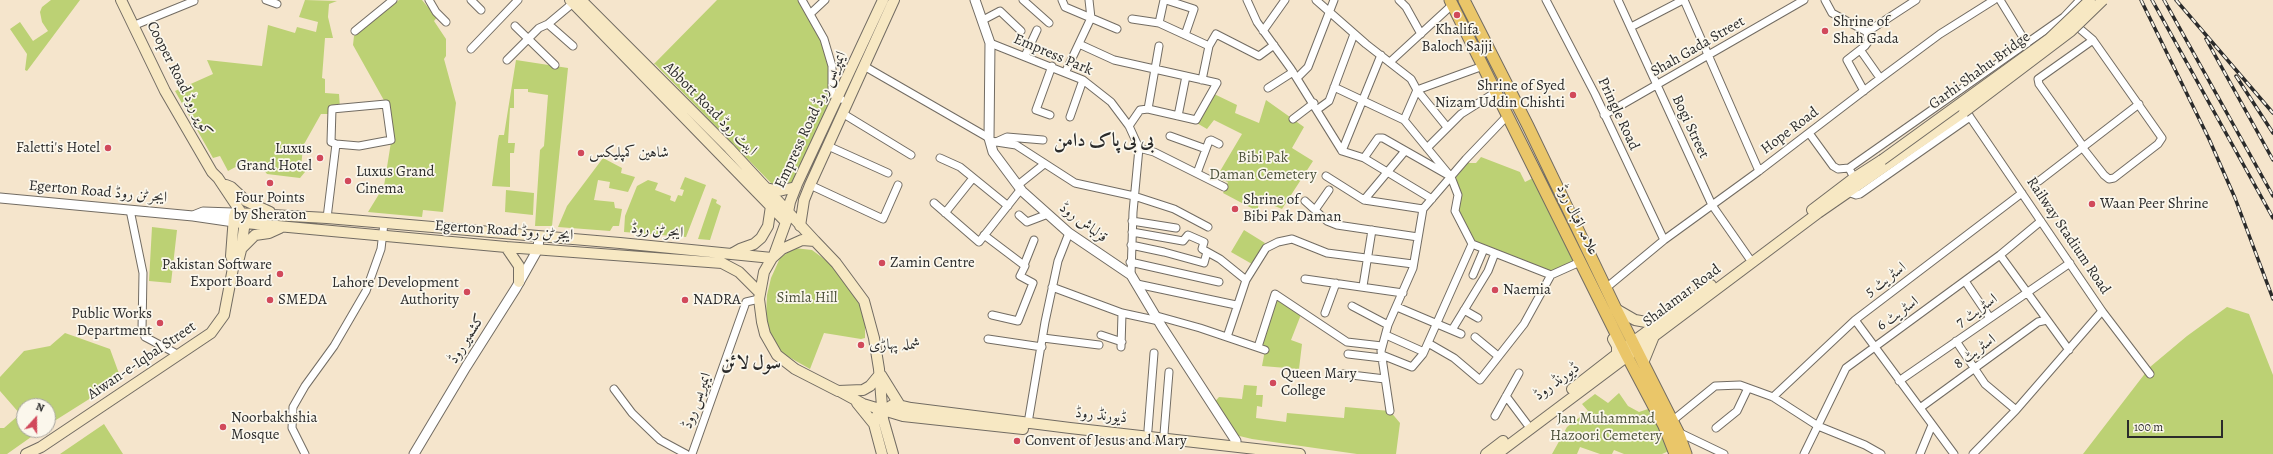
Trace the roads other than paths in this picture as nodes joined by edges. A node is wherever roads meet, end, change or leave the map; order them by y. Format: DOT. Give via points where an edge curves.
graph roads {
  1 [pos="121,0"];
  2 [pos="266,0"];
  3 [pos="393,0"];
  4 [pos="429,0"];
  5 [pos="471,0"];
  6 [pos="518,0"];
  7 [pos="802,0"];
  8 [pos="825,0"];
  9 [pos="883,0"];
  10 [pos="894,0"];
  11 [pos="976,0"];
  12 [pos="1023,0"];
  13 [pos="1062,0"];
  14 [pos="1090,0"];
  15 [pos="1165,0"];
  16 [pos="1247,0"];
  17 [pos="1285,0"];
  18 [pos="1316,0"];
  19 [pos="1334,0"];
  20 [pos="1399,0"];
  21 [pos="1464,0"];
  22 [pos="1546,0"];
  23 [pos="1618,0"];
  24 [pos="1683,0"];
  25 [pos="1804,0"];
  26 [pos="1825,0"];
  27 [pos="1916,0"];
  28 [pos="1994,0"];
  29 [pos="2000,0"];
  30 [pos="2080,0"];
  31 [pos="2090,0"];
  32 [pos="2103,0"];
  33 [pos="194,1"];
  34 [pos="575,1"];
  35 [pos="1451,3"];
  36 [pos="277,4"];
  37 [pos="481,10"];
  38 [pos="1329,12"];
  39 [pos="810,14"];
  40 [pos="2064,17"];
  41 [pos="1091,18"];
  42 [pos="1132,19"];
  43 [pos="983,20"];
  44 [pos="446,22"];
  45 [pos="1049,23"];
  46 [pos="1160,23"];
  47 [pos="548,24"];
  48 [pos="135,25"];
  49 [pos="515,26"];
  50 [pos="1631,27"];
  51 [pos="1117,29"];
  52 [pos="1021,30"];
  53 [pos="1037,30"];
  54 [pos="356,31"];
  55 [pos="1263,31"];
  56 [pos="1867,32"];
  57 [pos="1354,34"];
  58 [pos="1421,34"];
  59 [pos="1184,35"];
  60 [pos="528,39"];
  61 [pos="2093,40"];
  62 [pos="990,43"];
  63 [pos="1079,44"];
  64 [pos="2027,44"];
  65 [pos="1274,45"];
  66 [pos="573,46"];
  67 [pos="1159,46"];
  68 [pos="1209,46"];
  69 [pos="471,49"];
  70 [pos="1861,51"];
  71 [pos="1381,55"];
  72 [pos="1708,55"];
  73 [pos="1025,56"];
  74 [pos="507,60"];
  75 [pos="1390,62"];
  76 [pos="555,65"];
  77 [pos="864,66"];
  78 [pos="1052,66"];
  79 [pos="1483,66"];
  80 [pos="645,70"];
  81 [pos="1155,70"];
  82 [pos="1066,71"];
  83 [pos="1295,75"];
  84 [pos="1186,76"];
  85 [pos="1880,78"];
  86 [pos="1083,80"];
  87 [pos="1202,80"];
  88 [pos="1656,85"];
  89 [pos="1334,87"];
  90 [pos="1268,88"];
  91 [pos="1417,90"];
  92 [pos="1864,91"];
  93 [pos="1496,92"];
  94 [pos="1956,94"];
  95 [pos="842,100"];
  96 [pos="1362,100"];
  97 [pos="2139,104"];
  98 [pos="1316,106"];
  99 [pos="1148,108"];
  100 [pos="842,113"];
  101 [pos="1967,114"];
  102 [pos="1050,115"];
  103 [pos="1508,115"];
  104 [pos="1604,115"];
  105 [pos="1178,116"];
  106 [pos="1070,117"];
  107 [pos="1293,119"];
  108 [pos="1404,120"];
  109 [pos="1129,126"];
  110 [pos="1448,127"];
  111 [pos="1809,133"];
  112 [pos="1170,136"];
  113 [pos="992,140"];
  114 [pos="1043,140"];
  115 [pos="336,144"];
  116 [pos="1219,144"];
  117 [pos="828,146"];
  118 [pos="2083,147"];
  119 [pos="1139,148"];
  120 [pos="1427,148"];
  121 [pos="1206,149"];
  122 [pos="1342,150"];
  123 [pos="1405,151"];
  124 [pos="911,155"];
  125 [pos="940,158"];
  126 [pos="1364,158"];
  127 [pos="1885,163"];
  128 [pos="1042,165"];
  129 [pos="1849,168"];
  130 [pos="1759,171"];
  131 [pos="212,172"];
  132 [pos="1387,172"];
  133 [pos="888,173"];
  134 [pos="1197,173"];
  135 [pos="1326,176"];
  136 [pos="1451,177"];
  137 [pos="973,178"];
  138 [pos="1854,178"];
  139 [pos="2039,181"];
  140 [pos="222,184"];
  141 [pos="810,185"];
  142 [pos="898,185"];
  143 [pos="796,187"];
  144 [pos="1020,187"];
  145 [pos="1224,187"];
  146 [pos="766,188"];
  147 [pos="1329,190"];
  148 [pos="1848,192"];
  149 [pos="2022,193"];
  150 [pos="1134,196"];
  151 [pos="0,198"];
  152 [pos="1432,199"];
  153 [pos="1364,200"];
  154 [pos="1304,201"];
  155 [pos="934,203"];
  156 [pos="1712,205"];
  157 [pos="1008,206"];
  158 [pos="1423,209"];
  159 [pos="130,210"];
  160 [pos="783,210"];
  161 [pos="1315,210"];
  162 [pos="945,213"];
  163 [pos="1048,214"];
  164 [pos="278,215"];
  165 [pos="1019,215"];
  166 [pos="238,218"];
  167 [pos="327,218"];
  168 [pos="1132,221"];
  169 [pos="2041,221"];
  170 [pos="384,223"];
  171 [pos="800,226"];
  172 [pos="1208,227"];
  173 [pos="280,228"];
  174 [pos="1176,228"];
  175 [pos="1372,230"];
  176 [pos="1132,232"];
  177 [pos="1069,233"];
  178 [pos="383,236"];
  179 [pos="984,236"];
  180 [pos="539,237"];
  181 [pos="1418,237"];
  182 [pos="1034,240"];
  183 [pos="1664,240"];
  184 [pos="814,241"];
  185 [pos="1472,244"];
  186 [pos="1131,245"];
  187 [pos="1586,246"];
  188 [pos="506,247"];
  189 [pos="1484,248"];
  190 [pos="538,249"];
  191 [pos="241,250"];
  192 [pos="1207,252"];
  193 [pos="733,253"];
  194 [pos="1495,253"];
  195 [pos="2000,255"];
  196 [pos="773,257"];
  197 [pos="1578,257"];
  198 [pos="1749,258"];
  199 [pos="1367,259"];
  200 [pos="1130,262"];
  201 [pos="234,263"];
  202 [pos="2070,263"];
  203 [pos="1024,264"];
  204 [pos="1414,264"];
  205 [pos="1131,275"];
  206 [pos="1473,275"];
  207 [pos="1551,276"];
  208 [pos="1305,279"];
  209 [pos="1246,280"];
  210 [pos="1965,281"];
  211 [pos="519,282"];
  212 [pos="1220,282"];
  213 [pos="1336,283"];
  214 [pos="1137,284"];
  215 [pos="1363,286"];
  216 [pos="1052,287"];
  217 [pos="1606,288"];
  218 [pos="2027,292"];
  219 [pos="1403,293"];
  220 [pos="760,296"];
  221 [pos="1236,305"];
  222 [pos="1352,306"];
  223 [pos="1396,307"];
  224 [pos="1616,309"];
  225 [pos="1464,310"];
  226 [pos="2102,311"];
  227 [pos="1122,313"];
  228 [pos="1325,313"];
  229 [pos="992,315"];
  230 [pos="1478,318"];
  231 [pos="1990,318"];
  232 [pos="1158,319"];
  233 [pos="1609,320"];
  234 [pos="1855,320"];
  235 [pos="2047,320"];
  236 [pos="1437,324"];
  237 [pos="1657,324"];
  238 [pos="1388,326"];
  239 [pos="1452,330"];
  240 [pos="1461,334"];
  241 [pos="1101,335"];
  242 [pos="1386,335"];
  243 [pos="1654,336"];
  244 [pos="1226,337"];
  245 [pos="1475,337"];
  246 [pos="1043,338"];
  247 [pos="988,339"];
  248 [pos="1956,341"];
  249 [pos="1428,343"];
  250 [pos="1098,345"];
  251 [pos="1382,346"];
  252 [pos="1635,346"];
  253 [pos="1042,347"];
  254 [pos="1258,347"];
  255 [pos="1875,347"];
  256 [pos="1265,350"];
  257 [pos="2069,350"];
  258 [pos="1424,352"];
  259 [pos="1625,352"];
  260 [pos="1154,353"];
  261 [pos="1348,354"];
  262 [pos="179,355"];
  263 [pos="1498,356"];
  264 [pos="1382,357"];
  265 [pos="1643,363"];
  266 [pos="1975,368"];
  267 [pos="1169,372"];
  268 [pos="1519,372"];
  269 [pos="880,374"];
  270 [pos="1343,374"];
  271 [pos="2150,374"];
  272 [pos="1385,378"];
  273 [pos="1900,381"];
  274 [pos="1748,388"];
  275 [pos="614,389"];
  276 [pos="838,390"];
  277 [pos="1506,396"];
  278 [pos="1773,397"];
  279 [pos="856,401"];
  280 [pos="899,404"];
  281 [pos="1920,408"];
  282 [pos="2016,410"];
  283 [pos="882,411"];
  284 [pos="1390,411"];
  285 [pos="1495,416"];
  286 [pos="1672,421"];
  287 [pos="1028,423"];
  288 [pos="874,424"];
  289 [pos="1527,424"];
  290 [pos="1932,425"];
  291 [pos="1818,426"];
  292 [pos="1716,428"];
  293 [pos="1148,430"];
  294 [pos="1678,432"];
  295 [pos="1164,434"];
  296 [pos="1235,446"];
  297 [pos="37,451"];
  298 [pos="1870,452"];
  299 [pos="26,454"];
  300 [pos="305,454"];
  301 [pos="414,454"];
  302 [pos="686,454"];
  303 [pos="692,454"];
  304 [pos="882,454"];
  305 [pos="893,454"];
  306 [pos="1246,454"];
  307 [pos="1300,454"];
  308 [pos="1486,454"];
  309 [pos="1497,454"];
  310 [pos="1675,454"];
  311 [pos="1686,454"];
  312 [pos="1724,454"];
  313 [pos="1804,454"];
  314 [pos="1881,454"];
  315 [pos="1920,454"];
  316 [pos="1954,454"];
  317 [pos="1973,454"];
  1 -- 48 [label="main road, Cooper Road کوپر روڈ"];
  2 -- 36 [label="street"];
  3 -- 54 [label="street"];
  4 -- 44 [label="street"];
  5 -- 37 [label="street"];
  6 -- 69 [label="street"];
  7 -- 39 [label="street"];
  8 -- 39 [label="street"];
  9 -- 95 [label="main road, Empress Road ایمپریس روڈ"];
  10 -- 77 [label="main road, Empress Road ایمپریس روڈ"];
  11 -- 43 [label="street, قزلباش روڈ"];
  12 -- 45 [label="street"];
  13 -- 41 [label="street" via="1065,7"];
  14 -- 41 [label="street"];
  15 -- 46 [label="street"];
  15 -- 59 [label="street" via="1194,9"];
  16 -- 55 [label="street" via="1256,22"];
  17 -- 55 [label="street"];
  18 -- 38 [label="street"];
  19 -- 38 [label="street"];
  20 -- 58 [label="street" via="1406,7"];
  21 -- 187 [label="main road, علامہ اقبال روڈ"];
  22 -- 104 [label="street, Pringle Road"];
  23 -- 50 [label="street, Bogi Street"];
  24 -- 50 [label="street"];
  24 -- 72 [label="street"];
  25 -- 72 [label="street, Shah Gada Street"];
  26 -- 56 [label="street" via="1832,13"];
  27 -- 56 [label="street"];
  28 -- 85 [label="street, Hope Road" via="1940,34"];
  29 -- 64 [label="street"];
  30 -- 40 [label="street"];
  31 -- 127 [label="main road, Garhi Shahu Bridge, bridge" via="2049,39"];
  32 -- 101 [label="main road, Garhi Shahu Bridge, bridge" via="2071,31"];
  33 -- 48 [label="street"];
  34 -- 47 [label="street"];
  34 -- 80 [label="main road, Abbott Road ایبٹ روڈ"];
  35 -- 58 [label="street"];
  35 -- 79 [label="main road, علامہ اقبال روڈ"];
  38 -- 57 [label="street"];
  38 -- 83 [label="street" via="1308,67"];
  39 -- 95 [label="street" via="824,39 832,66 832,94"];
  40 -- 61 [label="street"];
  40 -- 64 [label="street"];
  41 -- 51 [label="street"];
  41 -- 63 [label="street"];
  42 -- 46 [label="street"];
  43 -- 52 [label="street" via="1000,11"];
  43 -- 62 [label="street, قزلباش روڈ"];
  46 -- 59 [label="street"];
  47 -- 60 [label="street" via="539,28"];
  47 -- 66 [label="street"];
  48 -- 131 [label="main road, Cooper Road کوپر روڈ" via="165,91"];
  49 -- 60 [label="street"];
  50 -- 88 [label="street, Bogi Street"];
  53 -- 73 [label="street"];
  55 -- 65 [label="street"];
  56 -- 70 [label="street" via="1868,42"];
  57 -- 71 [label="street"];
  57 -- 89 [label="street"];
  58 -- 75 [label="street"];
  59 -- 68 [label="street"];
  60 -- 74 [label="street"];
  60 -- 76 [label="street"];
  61 -- 97 [label="street"];
  61 -- 118 [label="street" via="2038,79"];
  62 -- 73 [label="street, Empress Park"];
  62 -- 113 [label="street, قزلباش روڈ"];
  63 -- 81 [label="street" via="1114,60"];
  63 -- 82 [label="street"];
  64 -- 94 [label="street"];
  65 -- 68 [label="street" via="1259,56 1216,34"];
  65 -- 83 [label="street"];
  67 -- 81 [label="street"];
  68 -- 87 [label="street"];
  70 -- 85 [label="street"];
  70 -- 92 [label="street" via="1847,60"];
  71 -- 75 [label="street"];
  71 -- 96 [label="street"];
  72 -- 88 [label="street, Shah Gada Street"];
  72 -- 130 [label="street"];
  73 -- 78 [label="street, Empress Park"];
  75 -- 91 [label="street" via="1411,80"];
  77 -- 95 [label="main road, Empress Road ایمپریس روڈ"];
  77 -- 113 [label="street"];
  78 -- 82 [label="street, Empress Park"];
  78 -- 102 [label="street" via="1036,110"];
  79 -- 91 [label="street"];
  79 -- 93 [label="main road, علامہ اقبال روڈ"];
  80 -- 146 [label="main road, Abbott Road ایبٹ روڈ"];
  80 -- 160 [label="main road, Abbott Road ایبٹ روڈ"];
  81 -- 84 [label="street"];
  81 -- 99 [label="street"];
  82 -- 86 [label="street, Empress Park"];
  83 -- 90 [label="street"];
  83 -- 98 [label="street"];
  84 -- 87 [label="street"];
  84 -- 105 [label="street"];
  85 -- 92 [label="street, Hope Road"];
  86 -- 106 [label="street"];
  86 -- 109 [label="street, Empress Park" via="1111,102"];
  87 -- 105 [label="street" via="1216,83 1197,120"];
  88 -- 104 [label="street, Shah Gada Street"];
  88 -- 156 [label="street, Bogi Street"];
  89 -- 96 [label="street"];
  89 -- 98 [label="street" via="1329,102"];
  91 -- 108 [label="street"];
  91 -- 110 [label="street"];
  92 -- 111 [label="street, Hope Road"];
  93 -- 103 [label="main road, علامہ اقبال روڈ"];
  93 -- 110 [label="street" via="1461,114"];
  94 -- 101 [label="street, Railway Stadium Road"];
  94 -- 129 [label="street"];
  95 -- 100 [label="main road, Empress Road ایمپریس روڈ"];
  95 -- 143 [label="main road, Empress Road ایمپریس روڈ"];
  96 -- 108 [label="street"];
  96 -- 122 [label="street"];
  97 -- 118 [label="street"];
  97 -- 118 [label="street" via="2161,135 2161,141 2114,178 2107,178"];
  98 -- 107 [label="street"];
  98 -- 122 [label="street"];
  99 -- 105 [label="street"];
  99 -- 109 [label="street" via="1140,110"];
  100 -- 117 [label="main road, Empress Road ایمپریس روڈ"];
  100 -- 124 [label="street"];
  101 -- 127 [label="main road, Garhi Shahu Bridge"];
  101 -- 148 [label="street" via="1860,194 1856,196"];
  101 -- 149 [label="street, Railway Stadium Road"];
  103 -- 136 [label="street"];
  103 -- 197 [label="main road, علامہ اقبال روڈ"];
  104 -- 183 [label="street, Pringle Road"];
  108 -- 120 [label="street"];
  109 -- 119 [label="street, Empress Park"];
  110 -- 120 [label="street"];
  111 -- 129 [label="street" via="1833,166 1838,170"];
  111 -- 130 [label="street, Hope Road"];
  112 -- 121 [label="street"];
  113 -- 114 [label="street" via="1007,137"];
  113 -- 144 [label="street, قزلباش روڈ" via="993,152"];
  113 -- 150 [label="street" via="1016,145 1074,183"];
  115 -- 115 [label="street" via="331,142 332,109 386,104 391,140 359,146"];
  115 -- 167 [label="street"];
  116 -- 121 [label="street" via="1210,140"];
  117 -- 133 [label="street"];
  117 -- 141 [label="main road, Empress Road ایمپریس روڈ"];
  118 -- 139 [label="street"];
  119 -- 134 [label="street" via="1154,152"];
  119 -- 150 [label="street"];
  120 -- 136 [label="street"];
  121 -- 134 [label="street"];
  122 -- 126 [label="street"];
  123 -- 126 [label="street" via="1380,137"];
  123 -- 132 [label="street"];
  123 -- 136 [label="street"];
  125 -- 137 [label="street" via="960,167"];
  126 -- 132 [label="street"];
  127 -- 138 [label="main road, Shalamar Road"];
  127 -- 148 [label="main road, Shalamar Road"];
  128 -- 144 [label="street"];
  129 -- 138 [label="street"];
  130 -- 156 [label="street, Hope Road"];
  131 -- 140 [label="main road, Cooper Road کوپر روڈ"];
  131 -- 166 [label="main road, Cooper Road کوپر روڈ" via="213,181"];
  132 -- 152 [label="street"];
  132 -- 153 [label="street"];
  134 -- 145 [label="street"];
  135 -- 153 [label="street"];
  136 -- 152 [label="street"];
  136 -- 185 [label="street" via="1458,195 1455,211"];
  137 -- 157 [label="street"];
  137 -- 162 [label="street"];
  138 -- 198 [label="main road, Shalamar Road"];
  140 -- 164 [label="main road" via="231,187 250,204"];
  140 -- 166 [label="main road, Cooper Road کوپر روڈ"];
  141 -- 142 [label="street" via="883,219"];
  141 -- 171 [label="main road, Empress Road ایمپریس روڈ" via="804,200"];
  143 -- 146 [label="main road" via="779,191"];
  143 -- 160 [label="main road, Empress Road ایمپریس روڈ"];
  144 -- 157 [label="street"];
  144 -- 163 [label="street, قزلباش روڈ"];
  146 -- 160 [label="main road, Abbott Road ایبٹ روڈ"];
  147 -- 161 [label="street"];
  148 -- 243 [label="main road, Shalamar Road"];
  149 -- 169 [label="street, Railway Stadium Road"];
  149 -- 234 [label="street, اسٹریٹ 5"];
  150 -- 168 [label="street"];
  150 -- 172 [label="street" via="1174,209"];
  151 -- 159 [label="street, Egerton Road ایجرٹن روڈ"];
  152 -- 158 [label="street"];
  153 -- 158 [label="street"];
  154 -- 161 [label="street"];
  155 -- 162 [label="street"];
  156 -- 183 [label="street, Hope Road"];
  156 -- 198 [label="street, Bogi Street"];
  157 -- 179 [label="street"];
  158 -- 181 [label="street"];
  159 -- 166 [label="street, Egerton Road ایجرٹن روڈ" via="193,216 204,212"];
  159 -- 262 [label="street" via="143,273 142,330 145,337"];
  160 -- 171 [label="main road, Abbott Road ایبٹ روڈ"];
  160 -- 193 [label="main road" via="761,238"];
  160 -- 196 [label="main road, Empress Road ایمپریس روڈ"];
  161 -- 175 [label="street" via="1327,221 1337,225"];
  162 -- 179 [label="street" via="976,241 979,242"];
  163 -- 165 [label="street" via="1027,222"];
  163 -- 177 [label="street, قزلباش روڈ"];
  164 -- 166 [label="main road, Egerton Road ایجرٹن روڈ"];
  164 -- 167 [label="main road, Egerton Road ایجرٹن روڈ"];
  166 -- 173 [label="main road, Egerton Road ایجرٹن روڈ"];
  166 -- 191 [label="main road, Aiwan-e-Iqbal Street"];
  166 -- 201 [label="main road, Aiwan-e-Iqbal Street" via="231,256"];
  167 -- 170 [label="main road, Egerton Road ایجرٹن روڈ"];
  168 -- 174 [label="street"];
  168 -- 176 [label="street"];
  169 -- 195 [label="street, اسٹریٹ 6"];
  169 -- 202 [label="street, Railway Stadium Road"];
  170 -- 178 [label="street"];
  170 -- 180 [label="main road, Egerton Road ایجرٹن روڈ"];
  171 -- 184 [label="main road, Abbott Road ایبٹ روڈ"];
  173 -- 178 [label="main road, Egerton Road ایجرٹن روڈ"];
  173 -- 191 [label="main road" via="255,235"];
  175 -- 181 [label="street"];
  175 -- 199 [label="street"];
  176 -- 186 [label="street"];
  176 -- 192 [label="street" via="1183,241 1188,235 1205,242 1202,249"];
  177 -- 205 [label="street, قزلباش روڈ"];
  177 -- 216 [label="street" via="1058,261"];
  178 -- 188 [label="main road, Egerton Road ایجرٹن روڈ"];
  178 -- 300 [label="street" via="379,256 366,291 334,346 293,407 292,428"];
  179 -- 203 [label="street"];
  180 -- 190 [label="street, کشمیر روڈ"];
  180 -- 193 [label="main road, ایجرٹن روڈ"];
  181 -- 204 [label="street"];
  182 -- 203 [label="street"];
  183 -- 217 [label="street, Hope Road"];
  184 -- 196 [label="main road" via="797,241"];
  184 -- 269 [label="main road" via="836,263 864,301 870,316"];
  185 -- 189 [label="street"];
  185 -- 236 [label="street"];
  186 -- 192 [label="street" via="1204,263"];
  186 -- 200 [label="street"];
  187 -- 197 [label="main road"];
  187 -- 217 [label="main road, علامہ اقبال روڈ"];
  188 -- 190 [label="main road, Egerton Road ایجرٹن روڈ"];
  188 -- 211 [label="main road" via="519,266"];
  189 -- 194 [label="street"];
  189 -- 206 [label="street"];
  190 -- 211 [label="street, کشمیر روڈ"];
  190 -- 220 [label="main road, Egerton Road ایجرٹن روڈ" via="722,264 739,272"];
  191 -- 201 [label="main road, Aiwan-e-Iqbal Street" via="239,258"];
  192 -- 209 [label="street"];
  193 -- 196 [label="main road, ایجرٹن روڈ"];
  194 -- 207 [label="street"];
  194 -- 225 [label="street" via="1488,271"];
  195 -- 210 [label="street, اسٹریٹ 6"];
  195 -- 218 [label="street"];
  196 -- 220 [label="main road" via="764,272"];
  197 -- 207 [label="street"];
  197 -- 233 [label="main road, علامہ اقبال روڈ"];
  198 -- 237 [label="main road, Shalamar Road"];
  199 -- 204 [label="street"];
  199 -- 209 [label="street" via="1327,253 1294,240 1278,242 1267,248"];
  199 -- 215 [label="street"];
  200 -- 205 [label="street"];
  200 -- 212 [label="street"];
  201 -- 262 [label="main road, Aiwan-e-Iqbal Street" via="228,303 219,324"];
  202 -- 218 [label="street, اسٹریٹ 7"];
  202 -- 226 [label="street, Railway Stadium Road"];
  203 -- 229 [label="street" via="1025,268 1020,276 1033,283 1018,321"];
  204 -- 219 [label="street"];
  205 -- 214 [label="street, قزلباش روڈ"];
  207 -- 263 [label="street" via="1524,324"];
  208 -- 213 [label="street"];
  209 -- 221 [label="street"];
  210 -- 231 [label="street"];
  210 -- 255 [label="street, اسٹریٹ 6"];
  211 -- 301 [label="street, کشمیر روڈ"];
  213 -- 215 [label="street"];
  213 -- 228 [label="street"];
  214 -- 221 [label="street"];
  214 -- 232 [label="street, قزلباش روڈ"];
  215 -- 219 [label="street"];
  216 -- 227 [label="street"];
  216 -- 246 [label="street"];
  217 -- 224 [label="main road, علامہ اقبال روڈ"];
  218 -- 231 [label="street, اسٹریٹ 7"];
  218 -- 235 [label="street"];
  219 -- 223 [label="street"];
  220 -- 276 [label="main road" via="762,322 770,345 777,355 795,369"];
  220 -- 303 [label="street, ایمپریس روڈ" via="746,302"];
  221 -- 244 [label="street"];
  222 -- 238 [label="street"];
  223 -- 236 [label="street"];
  223 -- 238 [label="street"];
  224 -- 237 [label="main road" via="1635,320"];
  224 -- 252 [label="main road, علامہ اقبال روڈ"];
  225 -- 230 [label="street"];
  225 -- 239 [label="street"];
  226 -- 257 [label="street, Railway Stadium Road"];
  226 -- 271 [label="street"];
  227 -- 232 [label="street"];
  227 -- 241 [label="street" via="1121,344"];
  231 -- 248 [label="street, اسٹریٹ 7"];
  232 -- 244 [label="street"];
  232 -- 296 [label="street, قزلباش روڈ" via="1236,440"];
  233 -- 259 [label="main road, علامہ اقبال روڈ"];
  233 -- 289 [label="main road, ڈیورنڈ روڈ" via="1608,329 1617,346 1617,354"];
  234 -- 255 [label="street"];
  234 -- 278 [label="street, اسٹریٹ 5"];
  235 -- 257 [label="street"];
  235 -- 266 [label="street, اسٹریٹ 8" via="2038,322"];
  236 -- 239 [label="street"];
  236 -- 249 [label="street"];
  237 -- 252 [label="main road, Shalamar Road"];
  238 -- 242 [label="street"];
  239 -- 240 [label="street"];
  242 -- 251 [label="street"];
  242 -- 258 [label="street"];
  243 -- 252 [label="main road, Shalamar Road"];
  243 -- 265 [label="main road"];
  244 -- 254 [label="street"];
  245 -- 263 [label="street"];
  246 -- 250 [label="street"];
  246 -- 253 [label="street"];
  247 -- 253 [label="street"];
  248 -- 266 [label="street"];
  248 -- 273 [label="street, اسٹریٹ 7"];
  249 -- 258 [label="street"];
  249 -- 263 [label="street" via="1454,358 1480,380"];
  251 -- 254 [label="street" via="1347,342 1275,294"];
  251 -- 264 [label="street"];
  252 -- 259 [label="main road, Shalamar Road"];
  252 -- 265 [label="main road, علامہ اقبال روڈ"];
  253 -- 287 [label="street"];
  254 -- 256 [label="street"];
  255 -- 273 [label="street"];
  255 -- 291 [label="street, اسٹریٹ 6" via="1846,368"];
  257 -- 282 [label="street, Railway Stadium Road"];
  258 -- 264 [label="street" via="1412,367"];
  259 -- 309 [label="main road, Shalamar Road"];
  259 -- 310 [label="main road, علامہ اقبال روڈ" via="1664,426"];
  260 -- 293 [label="street"];
  261 -- 264 [label="street"];
  262 -- 297 [label="main road, Aiwan-e-Iqbal Street"];
  264 -- 272 [label="street"];
  265 -- 286 [label="main road, علامہ اقبال روڈ"];
  266 -- 281 [label="street, اسٹریٹ 8"];
  266 -- 282 [label="street" via="1985,384"];
  267 -- 295 [label="street"];
  268 -- 277 [label="street"];
  269 -- 276 [label="main road" via="863,390"];
  269 -- 280 [label="main road"];
  269 -- 283 [label="main road"];
  270 -- 272 [label="street"];
  272 -- 284 [label="street"];
  273 -- 281 [label="street"];
  274 -- 278 [label="street"];
  274 -- 286 [label="street" via="1740,385 1715,386"];
  274 -- 292 [label="street" via="1737,411"];
  275 -- 302 [label="street" via="632,413 660,440"];
  276 -- 279 [label="main road, ڈیورنڈ روڈ"];
  277 -- 285 [label="street"];
  277 -- 289 [label="street"];
  278 -- 291 [label="street"];
  279 -- 283 [label="main road, ڈیورنڈ روڈ"];
  279 -- 288 [label="main road"];
  280 -- 283 [label="main road" via="891,404"];
  280 -- 287 [label="main road, ڈیورنڈ روڈ" via="911,408"];
  281 -- 290 [label="street"];
  282 -- 317 [label="street, Railway Stadium Road"];
  283 -- 288 [label="main road" via="876,416"];
  283 -- 305 [label="main road"];
  283 -- 306 [label="main road, ڈیورنڈ روڈ" via="912,417"];
  286 -- 294 [label="main road, علامہ اقبال روڈ"];
  287 -- 296 [label="main road, ڈیورنڈ روڈ"];
  288 -- 304 [label="main road"];
  289 -- 308 [label="main road, ڈیورنڈ روڈ"];
  290 -- 315 [label="street"];
  290 -- 316 [label="street"];
  291 -- 298 [label="street"];
  291 -- 313 [label="street, اسٹریٹ 6"];
  294 -- 311 [label="main road, علامہ اقبال روڈ"];
  294 -- 312 [label="street"];
  296 -- 307 [label="main road, ڈیورنڈ روڈ"];
  297 -- 299 [label="main road, Aiwan-e-Iqbal Street"];
  298 -- 314 [label="street"];
}
